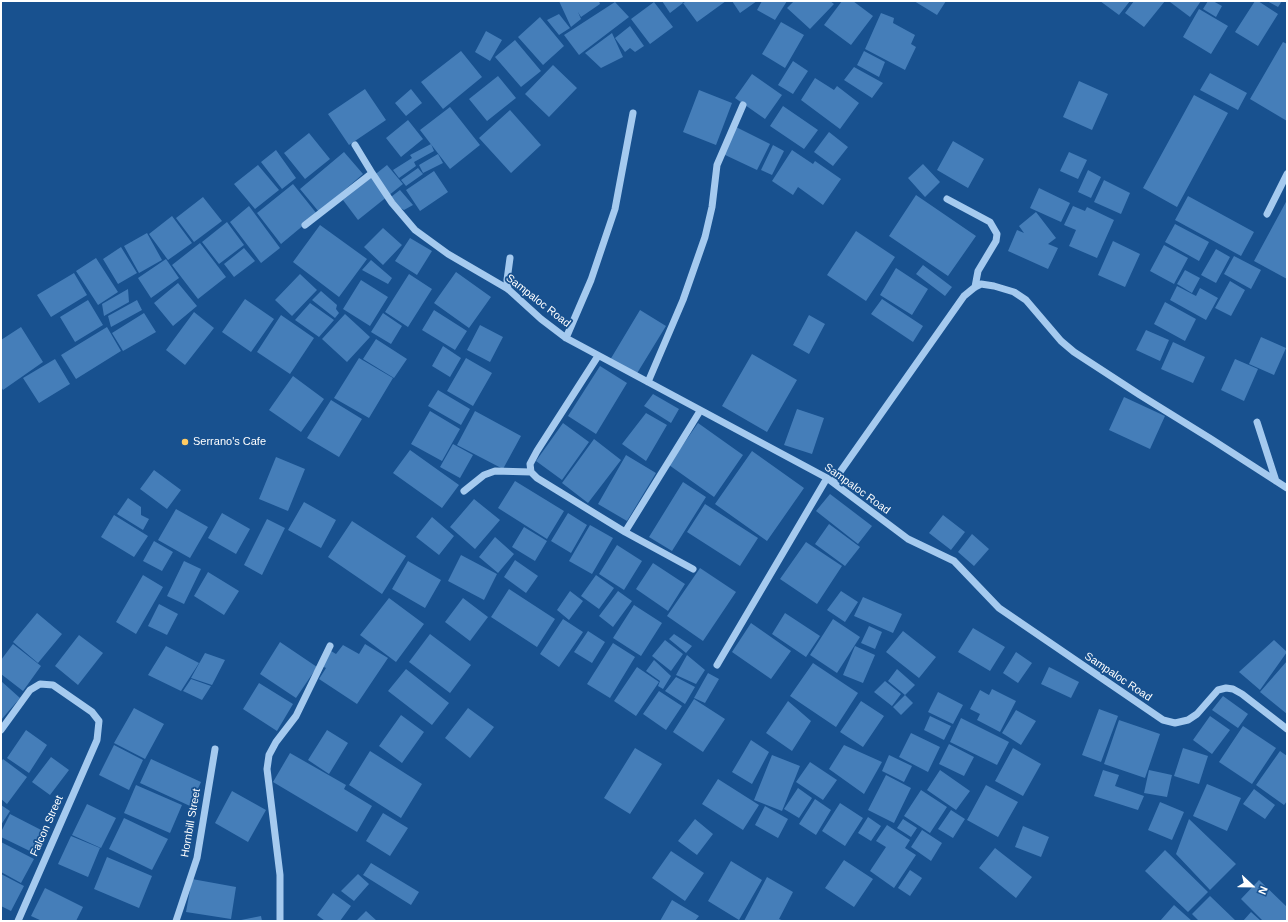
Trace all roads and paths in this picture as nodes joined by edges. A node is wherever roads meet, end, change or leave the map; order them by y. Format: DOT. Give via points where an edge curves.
graph roads {
  1 [pos="743,105"];
  2 [pos="633,113"];
  3 [pos="355,145"];
  4 [pos="372,172"];
  5 [pos="1287,174"];
  6 [pos="947,199"];
  7 [pos="1267,214"];
  8 [pos="305,226"];
  9 [pos="510,258"];
  10 [pos="975,287"];
  11 [pos="508,289"];
  12 [pos="566,338"];
  13 [pos="598,356"];
  14 [pos="648,382"];
  15 [pos="700,411"];
  16 [pos="1257,422"];
  17 [pos="531,472"];
  18 [pos="830,480"];
  19 [pos="1276,480"];
  20 [pos="1287,488"];
  21 [pos="464,491"];
  22 [pos="625,532"];
  23 [pos="693,569"];
  24 [pos="330,646"];
  25 [pos="717,665"];
  26 [pos="1287,729"];
  27 [pos="1,730"];
  28 [pos="215,749"];
  29 [pos="18,921"];
  30 [pos="176,921"];
  31 [pos="280,921"];
  1 -- 14 [label="street" via="717,165 712,207 683,300"];
  2 -- 12 [label="street" via="614,209 591,280"];
  3 -- 4 [label="street, Sampaloc Road"];
  4 -- 8 [label="street"];
  4 -- 11 [label="street, Sampaloc Road" via="392,203 415,230 448,254"];
  5 -- 7 [label="street"];
  6 -- 10 [label="street" via="990,222 998,234 978,271"];
  9 -- 11 [label="street"];
  10 -- 18 [label="street" via="964,296"];
  10 -- 19 [label="street" via="982,284 1014,292 1026,300 1061,341 1074,352"];
  11 -- 12 [label="street, Sampaloc Road" via="541,320"];
  12 -- 13 [label="street, Sampaloc Road"];
  13 -- 14 [label="street, Sampaloc Road"];
  13 -- 17 [label="street" via="537,451 530,464"];
  14 -- 15 [label="street, Sampaloc Road"];
  15 -- 18 [label="street, Sampaloc Road"];
  15 -- 22 [label="street"];
  16 -- 19 [label="street"];
  17 -- 21 [label="street" via="495,471 484,475"];
  17 -- 22 [label="street"];
  18 -- 25 [label="street"];
  18 -- 26 [label="street, Sampaloc Road" via="908,539 954,561 999,608 1163,720 1175,723 1188,720 1197,714 1218,690 1226,688 1242,694"];
  19 -- 20 [label="street"];
  22 -- 23 [label="street"];
  24 -- 31 [label="street" via="296,716 269,755 267,769 280,875"];
  27 -- 29 [label="street, Falcon Street" via="30,690 40,684 53,685 92,712 99,721 97,740"];
  28 -- 30 [label="street, Hornbill Street" via="197,858"];
}
